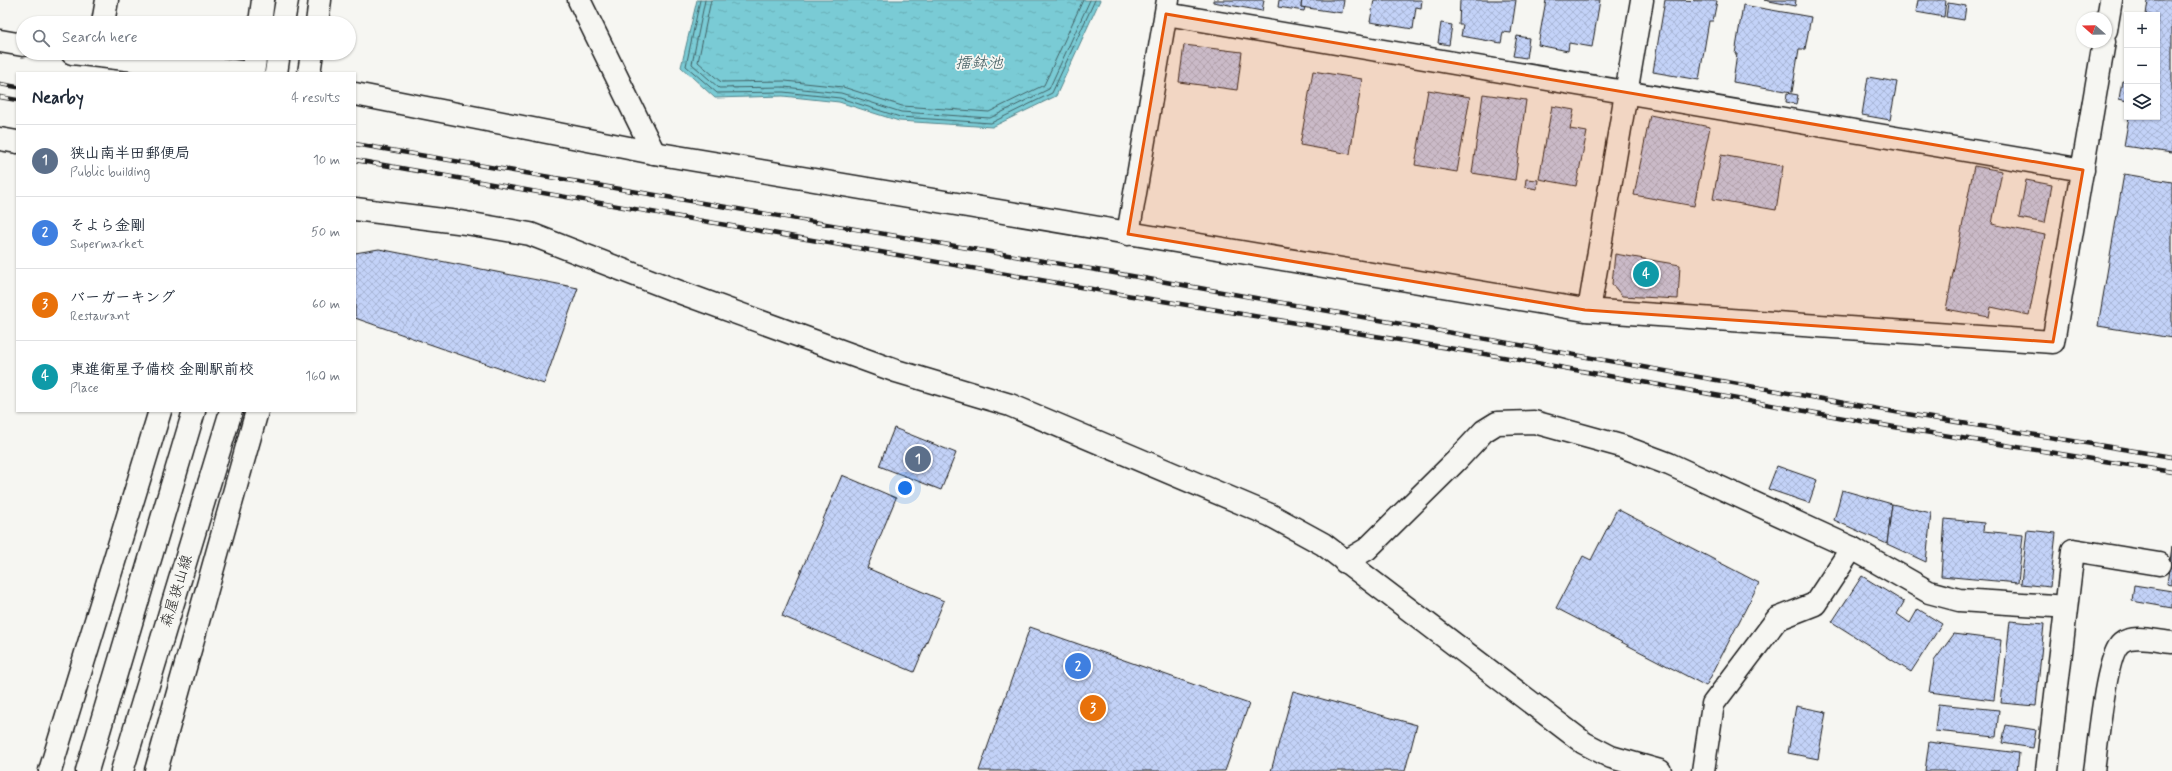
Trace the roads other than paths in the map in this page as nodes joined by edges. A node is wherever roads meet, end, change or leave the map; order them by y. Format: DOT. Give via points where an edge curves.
graph roads {
  1 [pos="107,0"];
  2 [pos="263,0"];
  3 [pos="287,0"];
  4 [pos="320,0"];
  5 [pos="327,0"];
  6 [pos="579,0"];
  7 [pos="1642,0"];
  8 [pos="2111,0"];
  9 [pos="1167,7"];
  10 [pos="2109,12"];
  11 [pos="104,16"];
  12 [pos="261,16"];
  13 [pos="284,16"];
  14 [pos="317,16"];
  15 [pos="325,16"];
  16 [pos="0,41"];
  17 [pos="16,43"];
  18 [pos="2103,48"];
  19 [pos="140,60"];
  20 [pos="255,60"];
  21 [pos="278,60"];
  22 [pos="311,60"];
  23 [pos="319,60"];
  24 [pos="243,72"];
  25 [pos="252,72"];
  26 [pos="276,72"];
  27 [pos="310,72"];
  28 [pos="316,72"];
  29 [pos="1626,92"];
  30 [pos="356,94"];
  31 [pos="0,139"];
  32 [pos="16,142"];
  33 [pos="654,153"];
  34 [pos="2083,170"];
  35 [pos="356,210"];
  36 [pos="1128,234"];
  37 [pos="1589,310"];
  38 [pos="160,412"];
  39 [pos="194,412"];
  40 [pos="231,412"];
  41 [pos="257,412"];
  42 [pos="1852,548"];
  43 [pos="1345,562"];
  44 [pos="2159,564"];
  45 [pos="2060,607"];
  46 [pos="2172,642"];
  47 [pos="50,771"];
  48 [pos="87,771"];
  49 [pos="122,771"];
  50 [pos="156,771"];
  51 [pos="1660,771"];
  52 [pos="1703,771"];
  53 [pos="2047,771"];
  54 [pos="2094,771"];
  1 -- 11 [label="street"];
  2 -- 12 [label="street"];
  3 -- 13 [label="street"];
  4 -- 14 [label="street"];
  5 -- 15 [label="street"];
  6 -- 33 [label="street"];
  7 -- 29 [label="street"];
  8 -- 10 [label="street"];
  9 -- 29 [label="street"];
  9 -- 36 [label="street"];
  16 -- 17 [label="street"];
  18 -- 34 [label="street"];
  19 -- 24 [label="street"];
  20 -- 25 [label="street"];
  21 -- 26 [label="street"];
  22 -- 27 [label="street"];
  23 -- 28 [label="street"];
  29 -- 34 [label="street"];
  29 -- 37 [label="street"];
  30 -- 33 [label="street"];
  31 -- 32 [label="street"];
  33 -- 36 [label="street"];
  34 -- 37 [label="street" via="2054,342"];
  35 -- 43 [label="street" via="466,223 530,234 896,371 1010,405 1270,515 1323,544"];
  36 -- 37 [label="street"];
  38 -- 47 [label="street"];
  39 -- 48 [label="street"];
  40 -- 49 [label="street, 森屋狭山線"];
  41 -- 50 [label="street"];
  42 -- 43 [label="street" via="1669,464 1621,446 1534,422 1498,423 1484,431 1367,549"];
  42 -- 45 [label="street" via="1929,592 1959,600"];
  42 -- 52 [label="street" via="1815,604 1777,619 1713,704"];
  43 -- 51 [label="street" via="1584,743 1610,757"];
  44 -- 45 [label="street" via="2073,550"];
  45 -- 53 [label="street"];
  46 -- 54 [label="lane" via="2133,638 2121,642 2113,653"];
}
